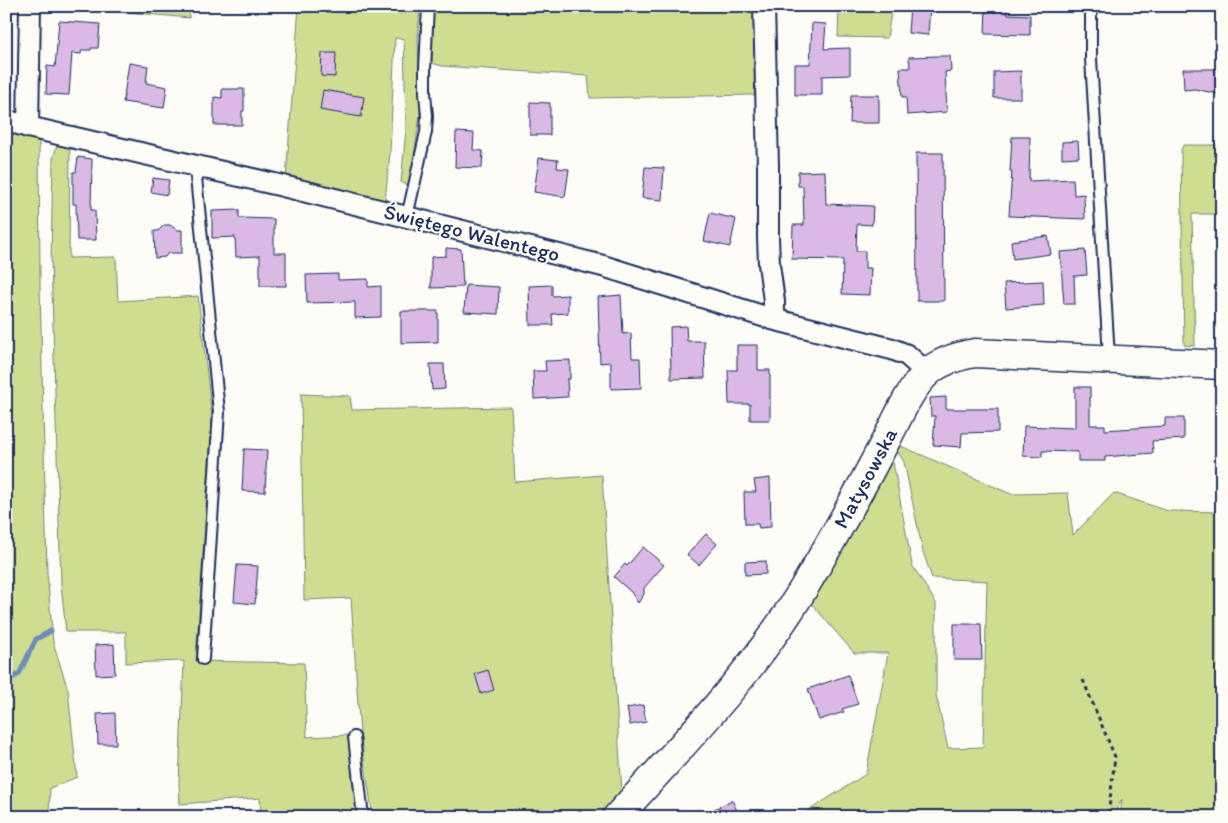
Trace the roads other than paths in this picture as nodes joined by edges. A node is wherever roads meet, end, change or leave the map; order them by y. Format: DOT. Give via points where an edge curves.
graph roads {
  1 [pos="30,6"];
  2 [pos="428,6"];
  3 [pos="764,6"];
  4 [pos="1091,6"];
  5 [pos="6,120"];
  6 [pos="28,127"];
  7 [pos="195,166"];
  8 [pos="407,217"];
  9 [pos="772,319"];
  10 [pos="1109,358"];
  11 [pos="1222,365"];
  12 [pos="927,373"];
  13 [pos="203,659"];
  14 [pos="354,736"];
  15 [pos="363,817"];
  16 [pos="617,817"];
  1 -- 6 [label="street"];
  2 -- 8 [label="lane" via="426,132"];
  3 -- 9 [label="street"];
  4 -- 10 [label="lane" via="1091,59"];
  5 -- 6 [label="street, Świętego Walentego"];
  6 -- 7 [label="street, Świętego Walentego"];
  7 -- 8 [label="street, Świętego Walentego"];
  7 -- 13 [label="lane" via="219,412"];
  8 -- 9 [label="street, Świętego Walentego" via="602,266"];
  9 -- 12 [label="street, Świętego Walentego" via="907,355"];
  10 -- 11 [label="street, Matysowska"];
  10 -- 12 [label="street, Matysowska" via="975,353 953,357"];
  12 -- 16 [label="street, Matysowska" via="904,406 804,588 758,656 709,716"];
  14 -- 15 [label="lane"];
}
